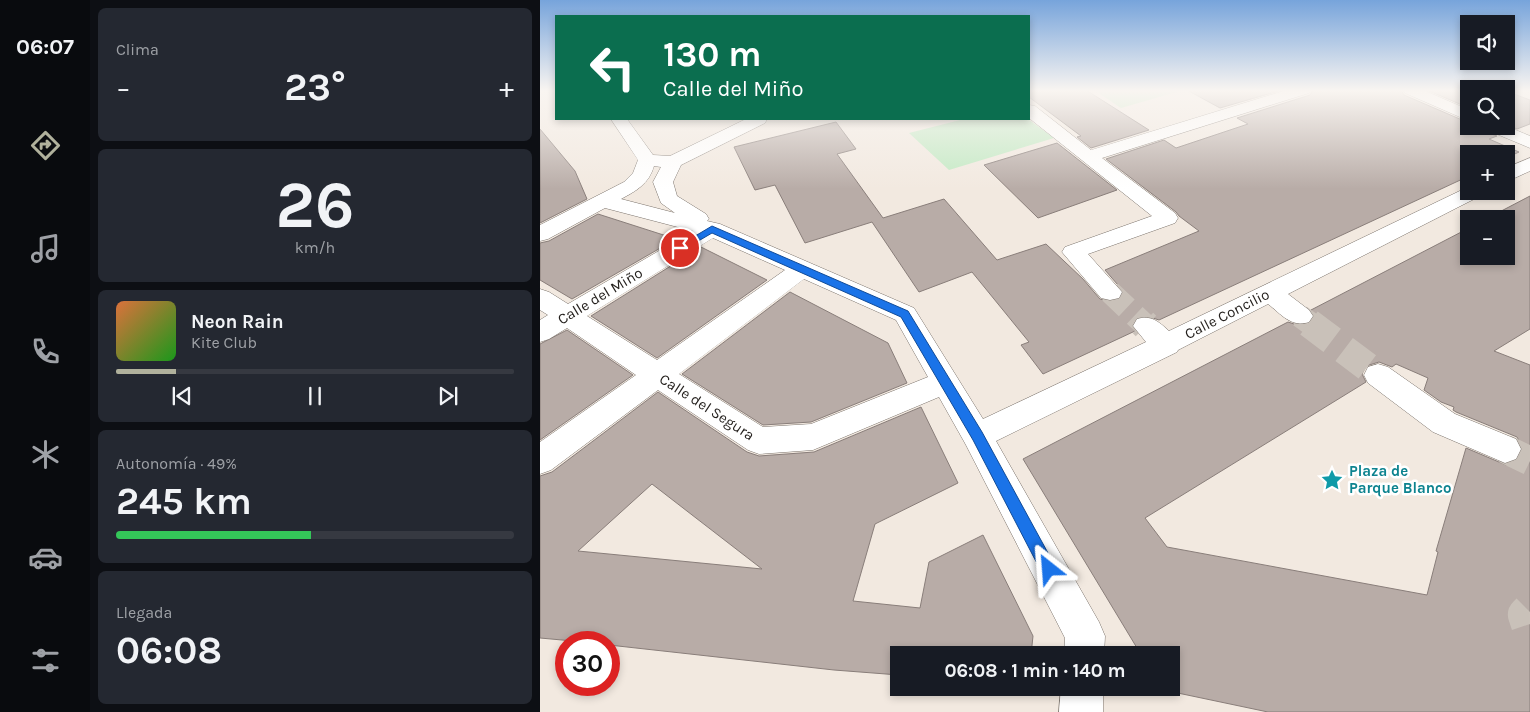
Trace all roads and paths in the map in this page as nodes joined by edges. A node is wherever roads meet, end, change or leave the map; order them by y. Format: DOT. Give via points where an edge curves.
graph roads {
  1 [pos="622,123"];
  2 [pos="751,123"];
  3 [pos="1047,123"];
  4 [pos="1192,123"];
  5 [pos="1513,135"];
  6 [pos="1530,143"];
  7 [pos="643,153"];
  8 [pos="1090,156"];
  9 [pos="673,162"];
  10 [pos="1530,164"];
  11 [pos="1515,172"];
  12 [pos="1460,198"];
  13 [pos="603,201"];
  14 [pos="712,229"];
  15 [pos="540,234"];
  16 [pos="802,269"];
  17 [pos="1110,292"];
  18 [pos="1269,292"];
  19 [pos="540,298"];
  20 [pos="567,316"];
  21 [pos="1300,316"];
  22 [pos="1146,326"];
  23 [pos="540,332"];
  24 [pos="1166,345"];
  25 [pos="657,375"];
  26 [pos="1378,375"];
  27 [pos="945,382"];
  28 [pos="977,436"];
  29 [pos="1505,449"];
  30 [pos="540,460"];
  31 [pos="1084,646"];
  32 [pos="1082,696"];
  33 [pos="1081,712"];
  1 -- 7 [label="street"];
  2 -- 9 [label="street"];
  3 -- 8 [label="street"];
  4 -- 8 [label="street"];
  5 -- 6 [label="street"];
  7 -- 9 [label="street"];
  7 -- 13 [label="street" via="642,175 631,186"];
  8 -- 17 [label="street" via="1166,218 1073,252"];
  9 -- 14 [label="street" via="663,182 668,199"];
  10 -- 11 [label="street"];
  12 -- 18 [label="street, Calle Concilio"];
  13 -- 14 [label="street"];
  13 -- 15 [label="street"];
  14 -- 16 [label="street"];
  14 -- 20 [label="street, Calle del Miño"];
  16 -- 25 [label="street"];
  16 -- 27 [label="street" via="905,314"];
  18 -- 21 [label="street"];
  18 -- 24 [label="street, Calle Concilio"];
  19 -- 20 [label="street, Calle del Segura"];
  20 -- 23 [label="street, Calle del Miño"];
  20 -- 25 [label="street, Calle del Segura"];
  22 -- 24 [label="street"];
  24 -- 28 [label="street, Calle Concilio"];
  25 -- 27 [label="street, Calle del Segura" via="759,440 813,437"];
  25 -- 30 [label="street"];
  26 -- 29 [label="street" via="1444,422"];
  27 -- 28 [label="street"];
  28 -- 31 [label="street" via="1085,636"];
  32 -- 33 [label="street"];
}
